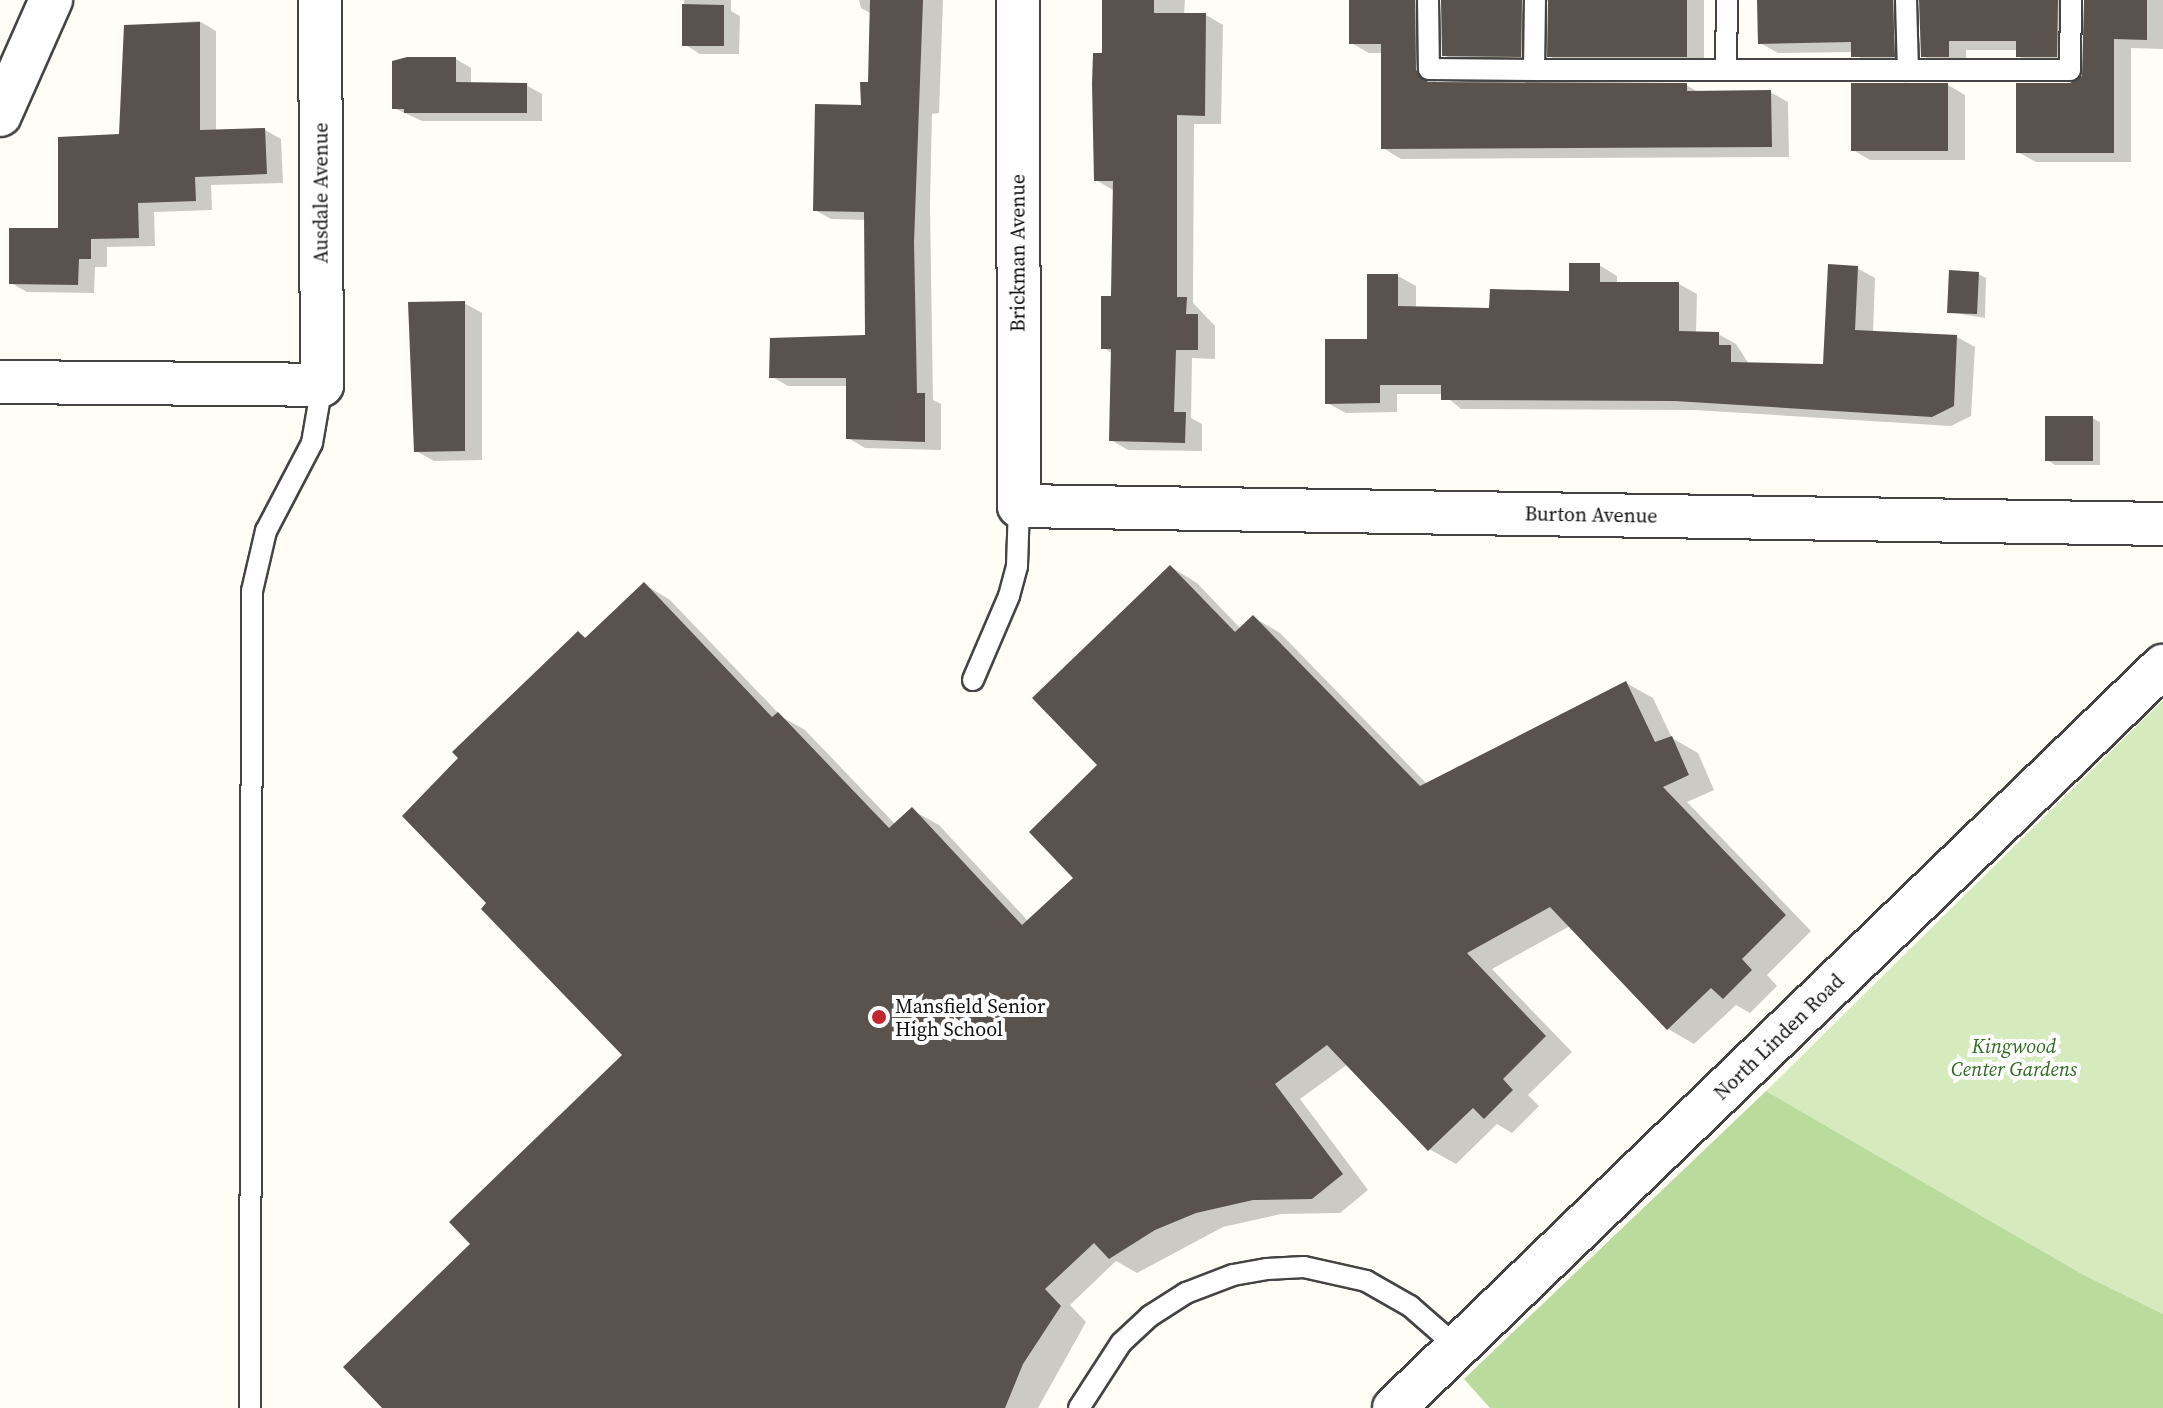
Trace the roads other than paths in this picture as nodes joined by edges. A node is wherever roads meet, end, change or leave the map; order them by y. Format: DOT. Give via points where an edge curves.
graph roads {
  1 [pos="51,0"];
  2 [pos="320,0"];
  3 [pos="1018,0"];
  4 [pos="1428,0"];
  5 [pos="1535,0"];
  6 [pos="1727,0"];
  7 [pos="1906,0"];
  8 [pos="2071,0"];
  9 [pos="1726,69"];
  10 [pos="1534,70"];
  11 [pos="1908,70"];
  12 [pos="0,115"];
  13 [pos="0,382"];
  14 [pos="322,385"];
  15 [pos="1019,506"];
  16 [pos="2163,524"];
  17 [pos="2163,666"];
  18 [pos="973,680"];
  19 [pos="1457,1347"];
  20 [pos="250,1408"];
  21 [pos="1079,1408"];
  22 [pos="1394,1408"];
  1 -- 12 [label="street"];
  2 -- 14 [label="street, Ausdale Avenue"];
  3 -- 15 [label="street, Brickman Avenue"];
  4 -- 10 [label="lane" via="1429,69"];
  5 -- 10 [label="lane"];
  6 -- 9 [label="lane"];
  7 -- 11 [label="lane"];
  8 -- 11 [label="lane" via="2070,70"];
  9 -- 10 [label="lane"];
  9 -- 11 [label="lane"];
  13 -- 14 [label="street"];
  14 -- 20 [label="lane" via="312,443 266,531 252,591"];
  15 -- 16 [label="street, Burton Avenue"];
  15 -- 18 [label="lane" via="1017,566"];
  17 -- 19 [label="street, North Linden Road"];
  19 -- 21 [label="lane" via="1410,1306 1366,1281 1304,1267 1267,1269 1186,1293 1150,1316 1121,1343"];
  19 -- 22 [label="street, North Linden Road"];
}
